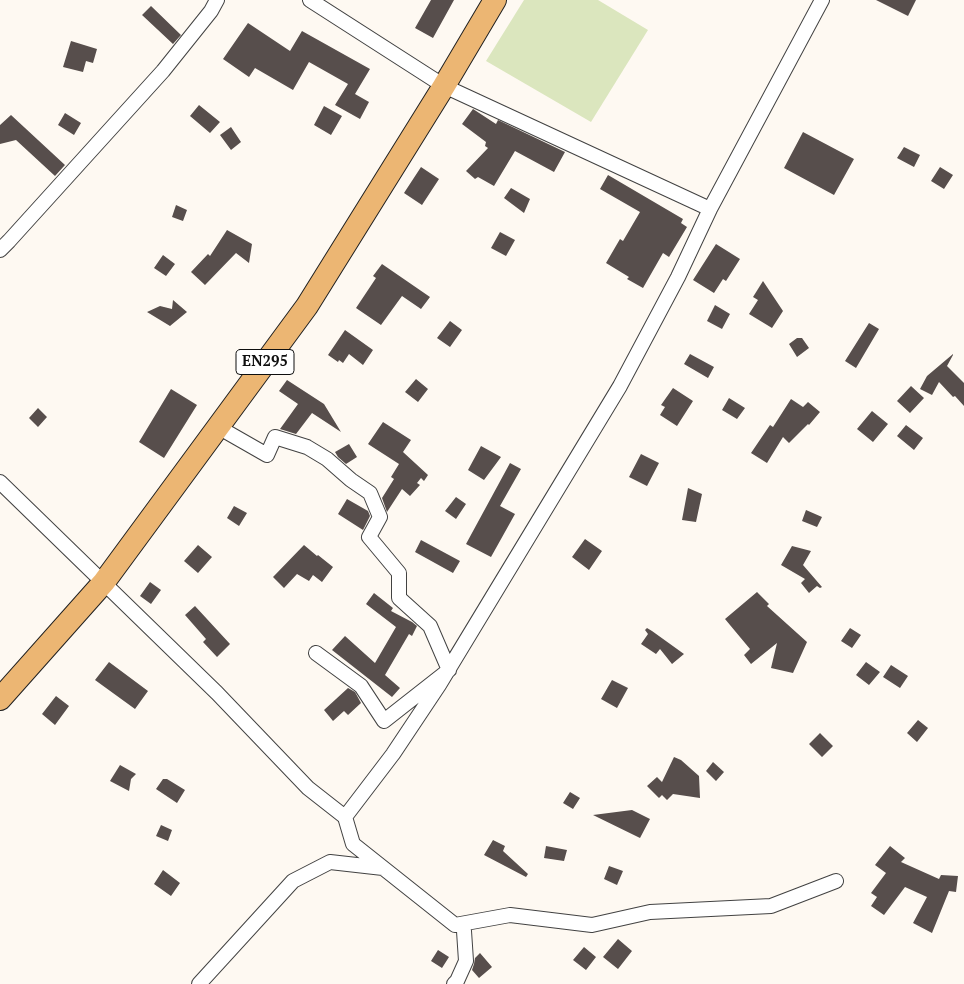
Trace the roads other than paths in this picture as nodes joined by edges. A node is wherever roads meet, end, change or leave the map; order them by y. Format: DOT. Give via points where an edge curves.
graph roads {
  1 [pos="217,0"];
  2 [pos="310,0"];
  3 [pos="496,0"];
  4 [pos="822,0"];
  5 [pos="444,86"];
  6 [pos="710,209"];
  7 [pos="0,250"];
  8 [pos="218,427"];
  9 [pos="0,482"];
  10 [pos="104,582"];
  11 [pos="316,653"];
  12 [pos="449,670"];
  13 [pos="0,699"];
  14 [pos="345,818"];
  15 [pos="384,868"];
  16 [pos="836,881"];
  17 [pos="464,931"];
  18 [pos="199,984"];
  19 [pos="454,984"];
  1 -- 7 [label="street" via="212,11 163,71"];
  2 -- 5 [label="street"];
  3 -- 5 [label="main road, EN295"];
  4 -- 6 [label="street"];
  5 -- 6 [label="street"];
  5 -- 8 [label="main road, EN295" via="307,306"];
  6 -- 12 [label="street" via="620,386"];
  8 -- 10 [label="main road, EN295"];
  8 -- 12 [label="street" via="267,455 275,437 308,448 370,493 380,518 369,537 399,572 399,598 430,626"];
  9 -- 10 [label="street"];
  10 -- 13 [label="main road, EN295"];
  10 -- 14 [label="street" via="308,788"];
  11 -- 12 [label="street" via="361,686 384,721"];
  12 -- 14 [label="street"];
  14 -- 15 [label="street" via="353,844"];
  15 -- 16 [label="street" via="455,925 510,915 592,925 650,912 771,906"];
  15 -- 18 [label="street" via="330,862 293,881"];
  17 -- 19 [label="street" via="466,961"];
}
